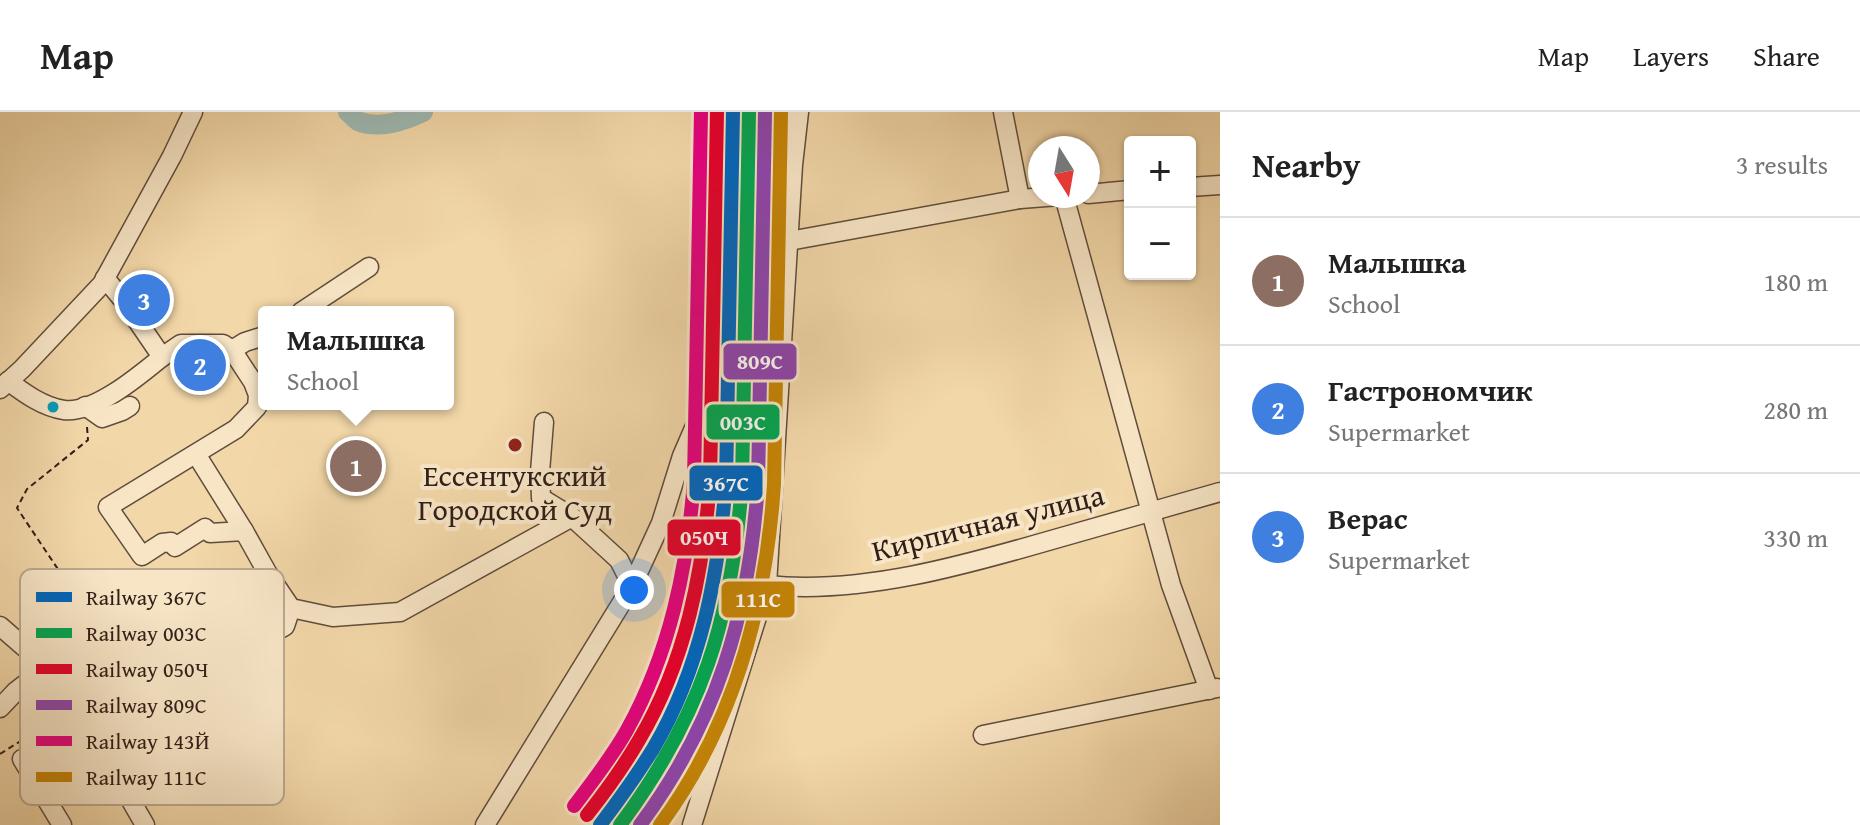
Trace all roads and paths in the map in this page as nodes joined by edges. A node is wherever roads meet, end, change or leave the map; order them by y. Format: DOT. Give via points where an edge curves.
graph roads {
  1 [pos="193,112"];
  2 [pos="799,112"];
  3 [pos="1003,112"];
  4 [pos="1220,185"];
  5 [pos="1196,187"];
  6 [pos="1124,191"];
  7 [pos="1100,193"];
  8 [pos="1028,198"];
  9 [pos="1020,199"];
  10 [pos="1065,208"];
  11 [pos="789,241"];
  12 [pos="369,267"];
  13 [pos="105,278"];
  14 [pos="310,306"];
  15 [pos="717,316"];
  16 [pos="258,338"];
  17 [pos="232,350"];
  18 [pos="162,357"];
  19 [pos="4,385"];
  20 [pos="85,406"];
  21 [pos="130,406"];
  22 [pos="544,422"];
  23 [pos="196,454"];
  24 [pos="1220,492"];
  25 [pos="1150,512"];
  26 [pos="572,517"];
  27 [pos="244,531"];
  28 [pos="58,569"];
  29 [pos="265,569"];
  30 [pos="767,585"];
  31 [pos="632,586"];
  32 [pos="284,598"];
  33 [pos="291,608"];
  34 [pos="0,626"];
  35 [pos="284,627"];
  36 [pos="20,643"];
  37 [pos="20,689"];
  38 [pos="1214,689"];
  39 [pos="0,708"];
  40 [pos="983,735"];
  41 [pos="20,742"];
  42 [pos="0,754"];
  43 [pos="50,805"];
  44 [pos="133,805"];
  45 [pos="62,825"];
  46 [pos="145,825"];
  47 [pos="485,825"];
  48 [pos="692,825"];
  1 -- 13 [label="street"];
  2 -- 11 [label="street"];
  3 -- 9 [label="street"];
  4 -- 5 [label="street"];
  6 -- 7 [label="street"];
  8 -- 9 [label="street"];
  9 -- 11 [label="street"];
  10 -- 25 [label="street"];
  11 -- 30 [label="street"];
  12 -- 14 [label="street"];
  13 -- 18 [label="street"];
  13 -- 19 [label="street"];
  15 -- 31 [label="street" via="714,382"];
  16 -- 17 [label="street"];
  17 -- 18 [label="street" via="210,342 181,344"];
  17 -- 23 [label="street" via="253,382 257,407 236,429"];
  18 -- 20 [label="street" via="129,383"];
  19 -- 20 [label="street" via="66,411"];
  20 -- 21 [label="street" via="102,418"];
  20 -- 28 [label="path" via="88,440 27,489 17,508"];
  22 -- 26 [label="street" via="541,498"];
  23 -- 27 [label="street"];
  23 -- 27 [label="street" via="108,507 142,556 162,543 175,547 205,528 210,533"];
  24 -- 25 [label="street, Кирпичная улица"];
  25 -- 30 [label="street, Кирпичная улица" via="932,572 798,588"];
  25 -- 38 [label="street" via="1171,585"];
  26 -- 31 [label="street" via="619,560"];
  26 -- 33 [label="street" via="400,612 333,617"];
  27 -- 29 [label="street"];
  30 -- 48 [label="street"];
  31 -- 47 [label="street"];
  32 -- 33 [label="street"];
  33 -- 35 [label="street"];
  34 -- 36 [label="street"];
  37 -- 39 [label="street"];
  38 -- 40 [label="street"];
  41 -- 42 [label="path"];
  43 -- 45 [label="street"];
  44 -- 46 [label="street"];
}
